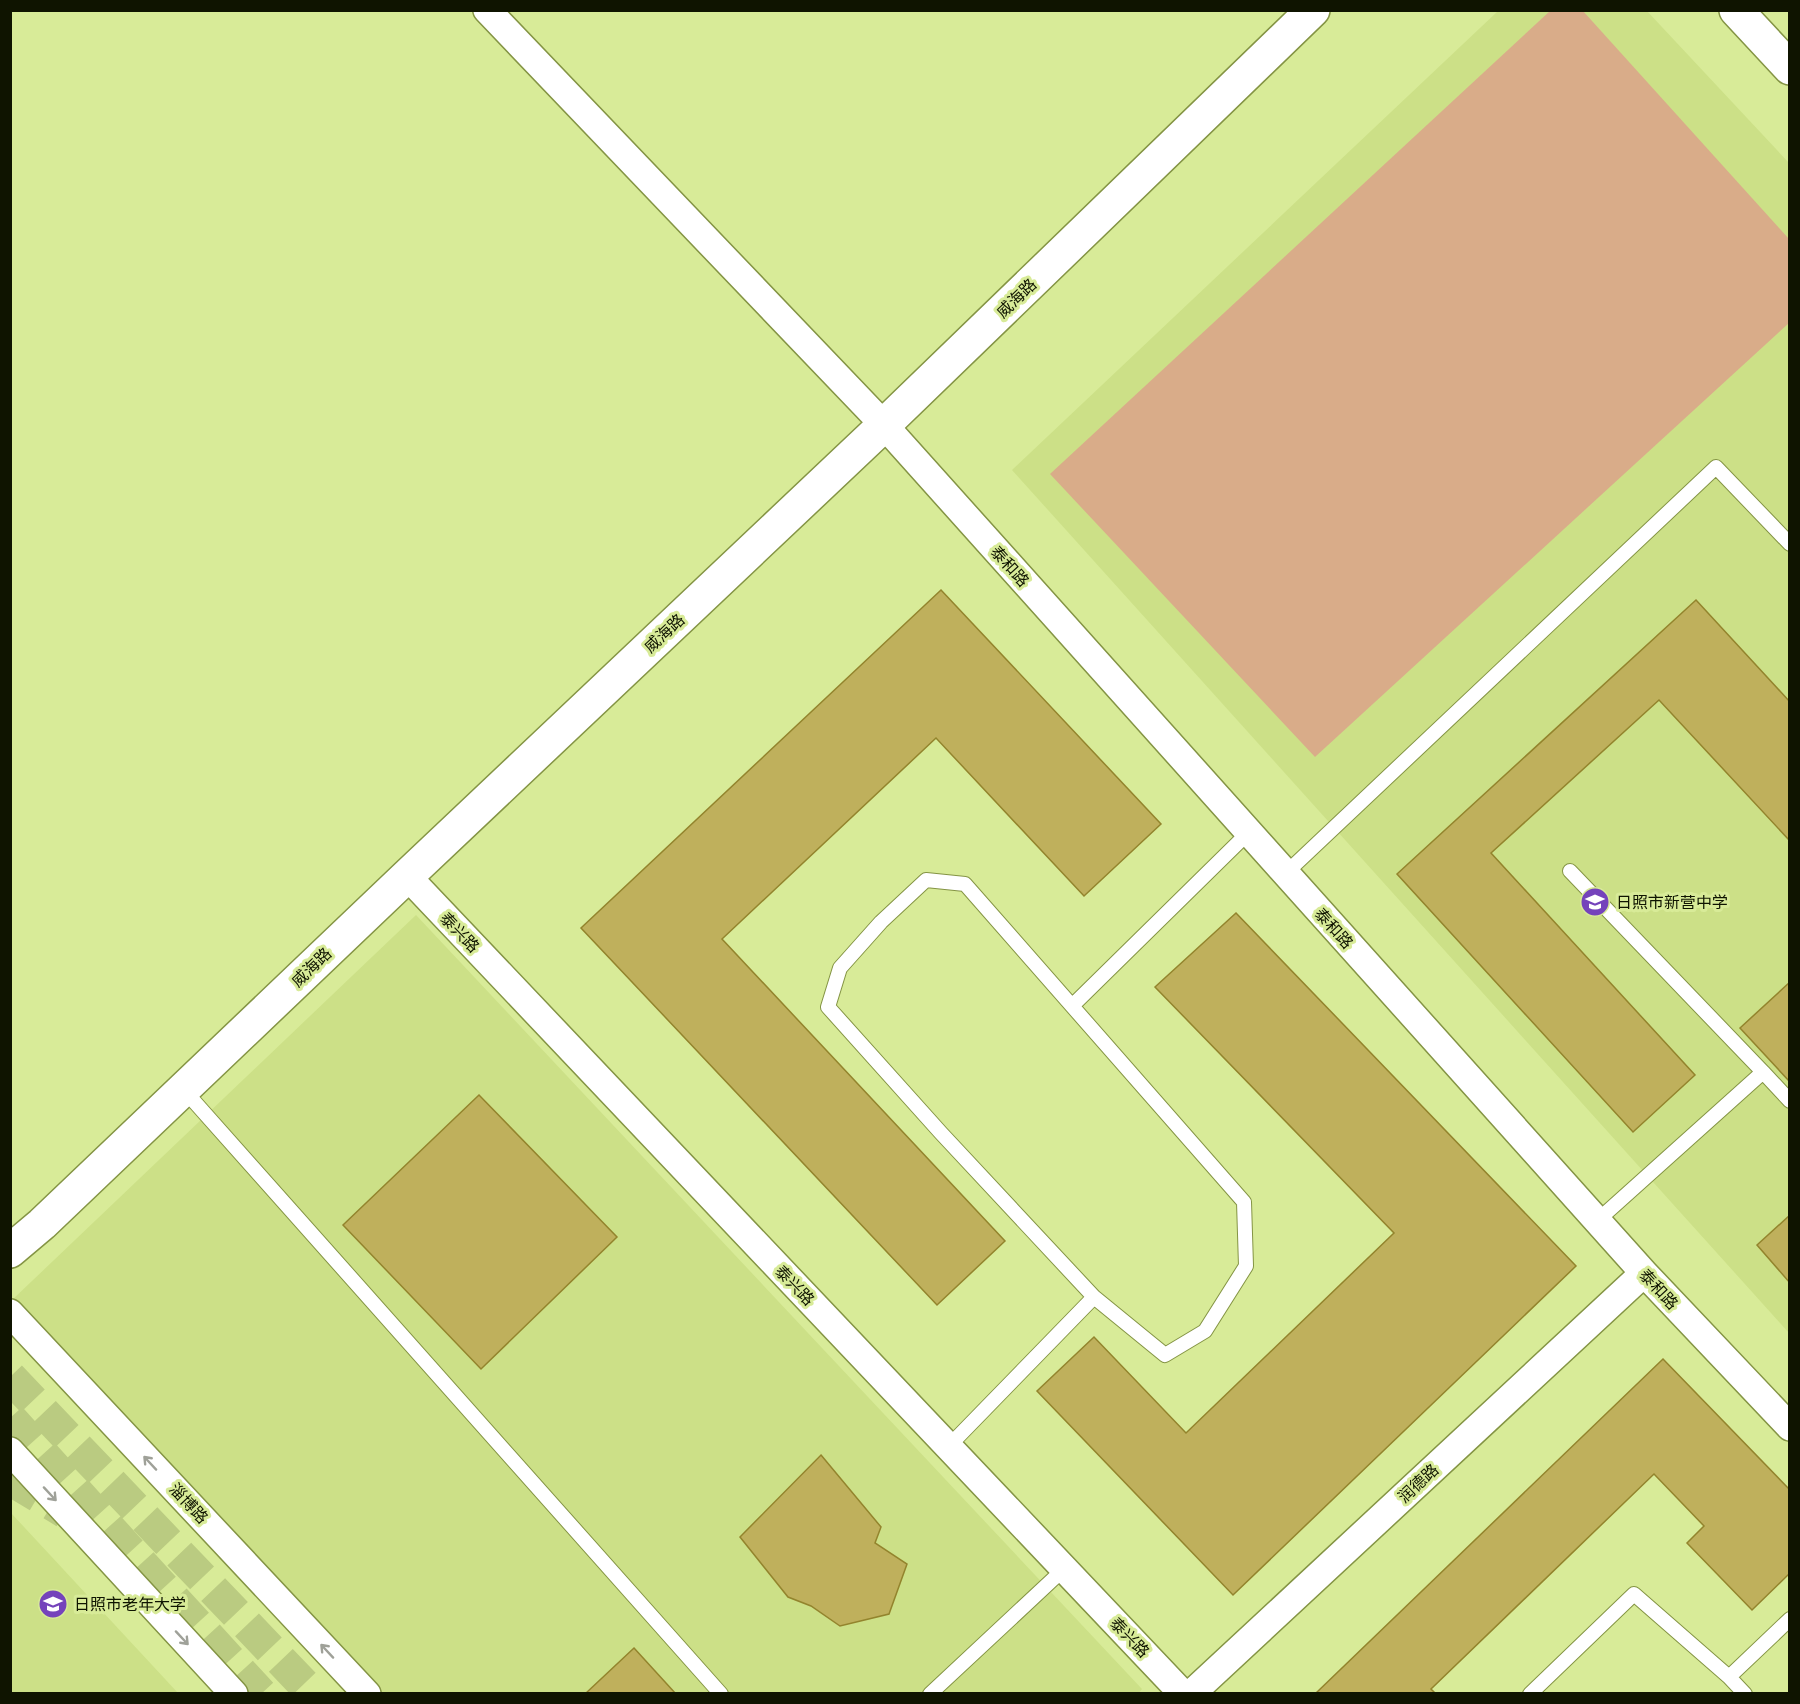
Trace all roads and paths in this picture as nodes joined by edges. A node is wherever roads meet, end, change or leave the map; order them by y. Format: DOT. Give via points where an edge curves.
graph roads {
  1 [pos="487,10"];
  2 [pos="1313,10"];
  3 [pos="1736,10"];
  4 [pos="1790,68"];
  5 [pos="884,425"];
  6 [pos="1790,544"];
  7 [pos="1249,832"];
  8 [pos="1570,871"];
  9 [pos="1286,873"];
  10 [pos="407,876"];
  11 [pos="1072,1006"];
  12 [pos="1763,1072"];
  13 [pos="184,1090"];
  14 [pos="1790,1101"];
  15 [pos="1597,1221"];
  16 [pos="10,1251"];
  17 [pos="1644,1273"];
  18 [pos="1094,1297"];
  19 [pos="10,1314"];
  20 [pos="1790,1427"];
  21 [pos="949,1446"];
  22 [pos="10,1451"];
  23 [pos="1065,1568"];
  24 [pos="1790,1618"];
  25 [pos="1729,1677"];
  26 [pos="234,1694"];
  27 [pos="367,1694"];
  28 [pos="721,1694"];
  29 [pos="930,1694"];
  30 [pos="1184,1694"];
  31 [pos="1191,1694"];
  32 [pos="1530,1694"];
  33 [pos="1744,1694"];
  1 -- 5 [label="street, 泰和路"];
  2 -- 5 [label="main road, 威海路"];
  3 -- 4 [label="main road"];
  5 -- 7 [label="street, 泰和路"];
  5 -- 10 [label="main road, 威海路"];
  6 -- 9 [label="lane" via="1716,467"];
  7 -- 9 [label="street, 泰和路"];
  7 -- 11 [label="lane"];
  8 -- 12 [label="lane"];
  9 -- 15 [label="street, 泰和路"];
  10 -- 13 [label="main road, 威海路"];
  10 -- 21 [label="street, 泰兴路"];
  11 -- 18 [label="lane" via="1244,1202 1246,1266 1205,1331 1166,1355"];
  11 -- 18 [label="lane" via="965,884 926,880 840,968 828,1007"];
  12 -- 14 [label="lane"];
  12 -- 15 [label="lane"];
  13 -- 16 [label="main road, 威海路"];
  13 -- 28 [label="lane"];
  15 -- 17 [label="street, 泰和路"];
  17 -- 20 [label="street, 泰和路"];
  17 -- 31 [label="street, 润德路"];
  18 -- 21 [label="lane"];
  27 -- 19 [label="street, 淄博路, one-way"];
  21 -- 23 [label="street, 泰兴路"];
  22 -- 26 [label="street, one-way"];
  23 -- 29 [label="lane"];
  23 -- 30 [label="street, 泰兴路"];
  24 -- 25 [label="lane"];
  25 -- 32 [label="lane" via="1634,1594"];
  25 -- 33 [label="lane"];
}
